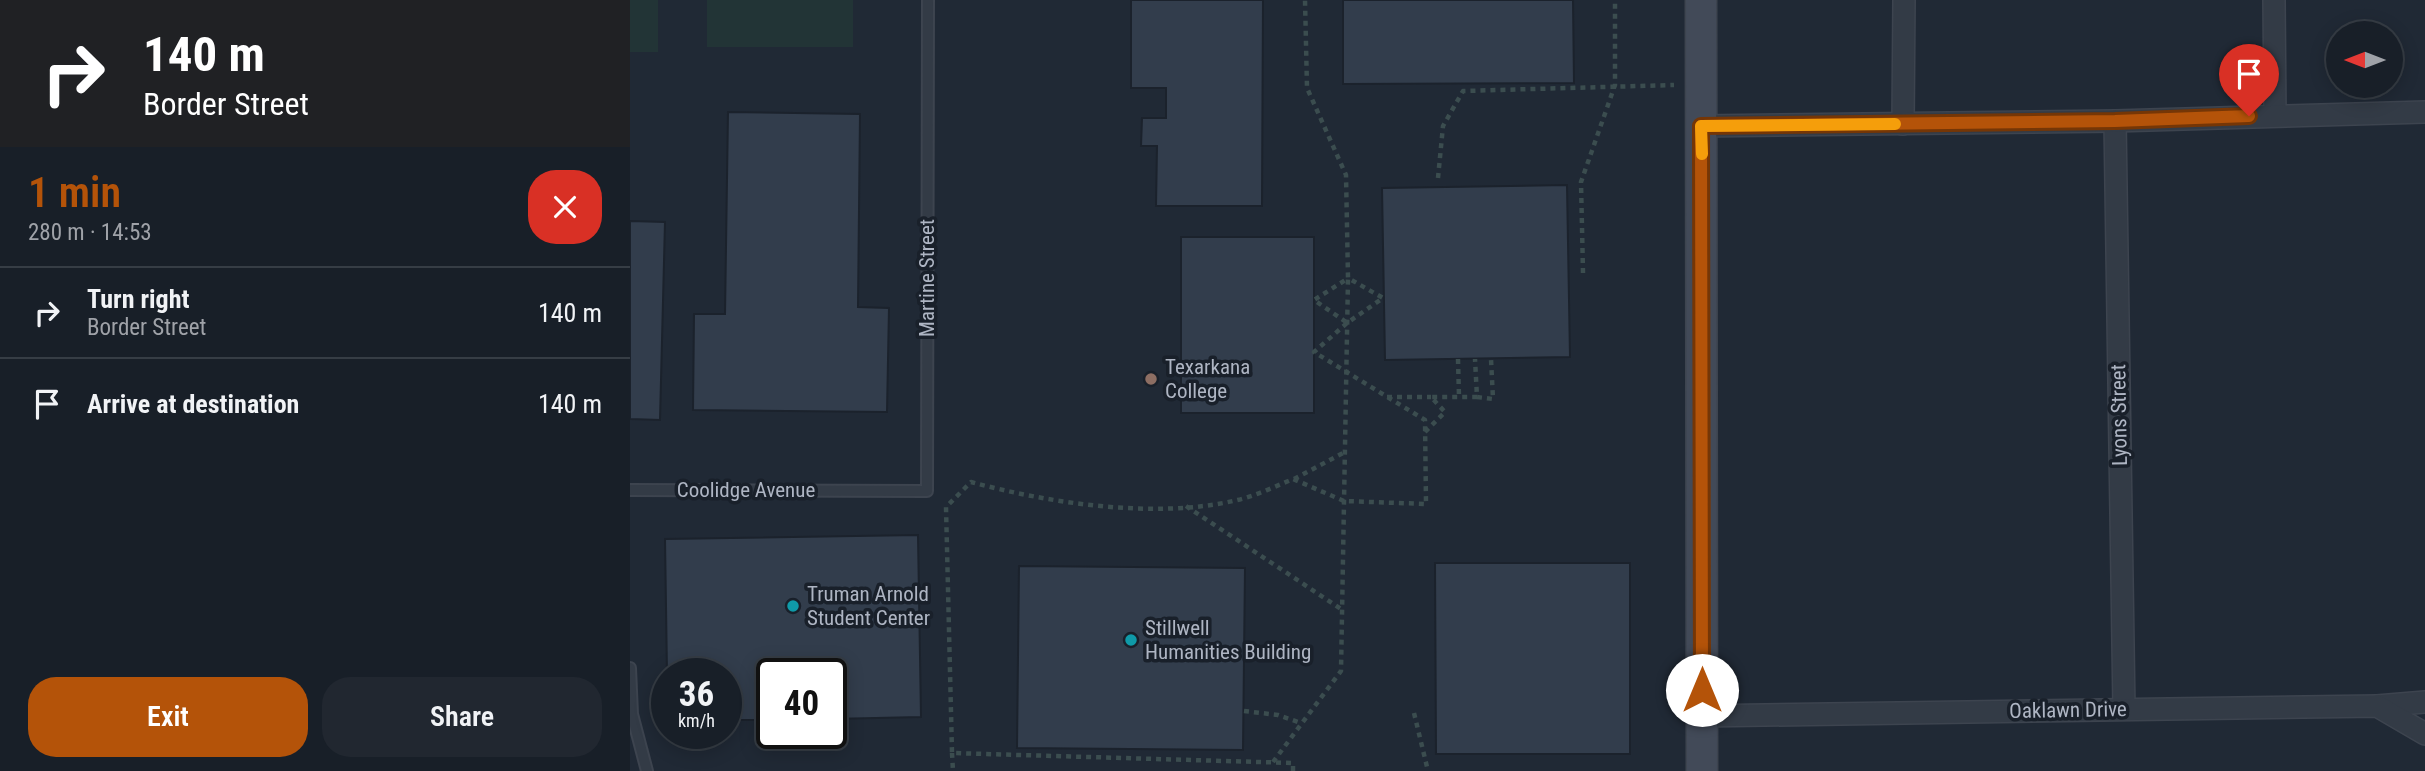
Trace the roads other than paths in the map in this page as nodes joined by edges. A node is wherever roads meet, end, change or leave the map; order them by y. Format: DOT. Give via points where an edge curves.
graph roads {
  1 [pos="928,0"];
  2 [pos="1700,0"];
  3 [pos="1904,0"];
  4 [pos="2274,0"];
  5 [pos="2425,112"];
  6 [pos="2275,115"];
  7 [pos="2115,121"];
  8 [pos="1903,124"];
  9 [pos="1701,126"];
  10 [pos="630,490"];
  11 [pos="861,490"];
  12 [pos="630,668"];
  13 [pos="2425,702"];
  14 [pos="2377,706"];
  15 [pos="2124,709"];
  16 [pos="1702,716"];
  17 [pos="2425,734"];
  18 [pos="647,771"];
  19 [pos="1702,771"];
  1 -- 11 [label="lane, Martine Street" via="927,491"];
  2 -- 9 [label="street"];
  3 -- 8 [label="street"];
  4 -- 6 [label="street"];
  5 -- 6 [label="street"];
  6 -- 7 [label="street"];
  7 -- 8 [label="street"];
  7 -- 15 [label="street, Lyons Street"];
  8 -- 9 [label="street"];
  9 -- 16 [label="street"];
  10 -- 11 [label="lane, Coolidge Avenue"];
  12 -- 18 [label="lane" via="632,714"];
  13 -- 14 [label="street, Oaklawn Drive"];
  14 -- 15 [label="street, Oaklawn Drive"];
  14 -- 17 [label="street"];
  15 -- 16 [label="street, Oaklawn Drive"];
  16 -- 19 [label="street"];
}
